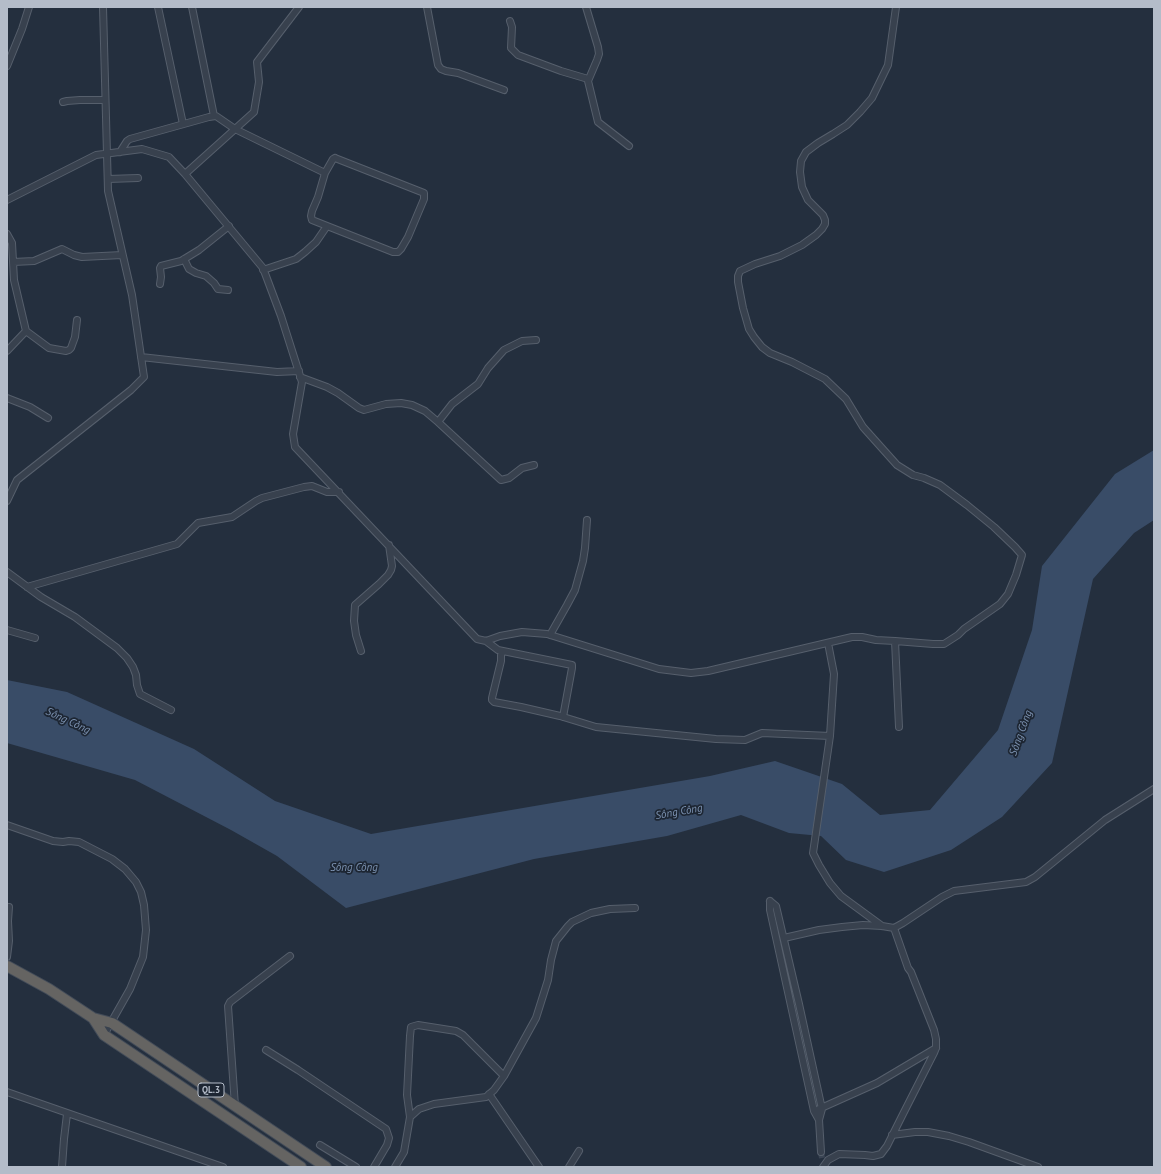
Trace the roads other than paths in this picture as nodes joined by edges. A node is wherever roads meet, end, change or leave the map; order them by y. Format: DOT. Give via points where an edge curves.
graph roads {
  1 [pos="28,7"];
  2 [pos="104,7"];
  3 [pos="158,7"];
  4 [pos="192,7"];
  5 [pos="299,7"];
  6 [pos="427,7"];
  7 [pos="586,7"];
  8 [pos="896,7"];
  9 [pos="510,21"];
  10 [pos="7,66"];
  11 [pos="588,79"];
  12 [pos="504,90"];
  13 [pos="105,100"];
  14 [pos="63,102"];
  15 [pos="214,116"];
  16 [pos="183,124"];
  17 [pos="234,129"];
  18 [pos="629,146"];
  19 [pos="120,152"];
  20 [pos="106,153"];
  21 [pos="325,173"];
  22 [pos="185,174"];
  23 [pos="108,178"];
  24 [pos="138,178"];
  25 [pos="7,200"];
  26 [pos="228,226"];
  27 [pos="327,226"];
  28 [pos="7,234"];
  29 [pos="122,254"];
  30 [pos="184,259"];
  31 [pos="11,265"];
  32 [pos="264,270"];
  33 [pos="160,284"];
  34 [pos="228,290"];
  35 [pos="77,320"];
  36 [pos="26,331"];
  37 [pos="536,340"];
  38 [pos="7,351"];
  39 [pos="141,357"];
  40 [pos="300,374"];
  41 [pos="7,398"];
  42 [pos="48,418"];
  43 [pos="438,422"];
  44 [pos="534,465"];
  45 [pos="338,492"];
  46 [pos="7,501"];
  47 [pos="587,520"];
  48 [pos="389,545"];
  49 [pos="7,572"];
  50 [pos="27,586"];
  51 [pos="7,630"];
  52 [pos="550,635"];
  53 [pos="35,638"];
  54 [pos="486,641"];
  55 [pos="894,641"];
  56 [pos="828,643"];
  57 [pos="361,651"];
  58 [pos="503,651"];
  59 [pos="171,710"];
  60 [pos="563,717"];
  61 [pos="899,727"];
  62 [pos="830,736"];
  63 [pos="1154,789"];
  64 [pos="7,825"];
  65 [pos="9,907"];
  66 [pos="635,908"];
  67 [pos="882,926"];
  68 [pos="894,928"];
  69 [pos="784,938"];
  70 [pos="290,956"];
  71 [pos="7,957"];
  72 [pos="7,966"];
  73 [pos="93,1018"];
  74 [pos="112,1023"];
  75 [pos="104,1035"];
  76 [pos="936,1048"];
  77 [pos="266,1050"];
  78 [pos="504,1076"];
  79 [pos="7,1092"];
  80 [pos="489,1094"];
  81 [pos="235,1106"];
  82 [pos="822,1109"];
  83 [pos="814,1111"];
  84 [pos="67,1114"];
  85 [pos="410,1117"];
  86 [pos="819,1123"];
  87 [pos="892,1135"];
  88 [pos="320,1145"];
  89 [pos="579,1151"];
  90 [pos="823,1166"];
  91 [pos="62,1167"];
  92 [pos="222,1167"];
  93 [pos="301,1167"];
  94 [pos="326,1167"];
  95 [pos="356,1167"];
  96 [pos="374,1167"];
  97 [pos="395,1167"];
  98 [pos="539,1167"];
  99 [pos="569,1167"];
  100 [pos="1038,1167"];
  1 -- 10 [label="street" via="22,30"];
  2 -- 13 [label="street"];
  3 -- 16 [label="street"];
  4 -- 15 [label="street"];
  5 -- 17 [label="street" via="257,62 259,82 254,112"];
  6 -- 12 [label="street" via="438,65 441,69"];
  7 -- 11 [label="street" via="599,54"];
  8 -- 55 [label="street" via="888,65 872,98 847,125 818,142 806,152 801,161 802,187 808,200 823,215 825,220 822,229 802,245 740,271 738,276 749,329 762,347 825,379 846,399 863,427 897,465 913,475 940,485 994,527 1022,555 1008,594 1000,604 958,635 944,644"];
  9 -- 11 [label="street" via="511,48 518,55"];
  11 -- 18 [label="street" via="598,122"];
  13 -- 14 [label="street"];
  13 -- 20 [label="street"];
  15 -- 16 [label="street"];
  15 -- 17 [label="street"];
  16 -- 19 [label="street" via="130,139"];
  17 -- 21 [label="street"];
  17 -- 22 [label="street"];
  19 -- 20 [label="street"];
  19 -- 22 [label="street" via="142,149 169,157"];
  20 -- 23 [label="street"];
  20 -- 25 [label="street" via="96,155"];
  21 -- 27 [label="street" via="311,216 312,220"];
  21 -- 27 [label="street" via="336,158 425,196 408,237 398,252"];
  22 -- 26 [label="street"];
  23 -- 24 [label="street"];
  23 -- 29 [label="street" via="110,203"];
  26 -- 30 [label="street"];
  26 -- 32 [label="street"];
  27 -- 32 [label="street" via="316,242 296,259"];
  28 -- 31 [label="street" via="12,243"];
  29 -- 31 [label="street" via="82,257 62,250 34,261"];
  29 -- 39 [label="street" via="132,295"];
  30 -- 33 [label="street" via="161,266"];
  30 -- 34 [label="street" via="189,269 206,276 218,289"];
  31 -- 36 [label="street"];
  32 -- 40 [label="street"];
  35 -- 36 [label="street" via="75,337 71,348 66,351 49,348"];
  36 -- 38 [label="street"];
  37 -- 43 [label="street" via="522,341 504,350 478,384 452,404"];
  39 -- 40 [label="street"];
  39 -- 46 [label="street" via="144,377 17,480"];
  40 -- 43 [label="street" via="338,393 364,410 386,404 412,404"];
  40 -- 45 [label="street" via="302,382 292,434 295,447"];
  41 -- 42 [label="street"];
  43 -- 44 [label="street" via="501,480 509,478 522,468"];
  45 -- 48 [label="street"];
  45 -- 50 [label="street" via="327,492 312,486 262,498 232,518 198,524 177,544"];
  47 -- 52 [label="street" via="584,554 575,590"];
  48 -- 54 [label="street" via="477,639"];
  48 -- 57 [label="street" via="391,570 355,604 354,621"];
  49 -- 50 [label="street"];
  50 -- 59 [label="street" via="117,648 133,667 140,694"];
  51 -- 53 [label="street"];
  52 -- 54 [label="street" via="522,632"];
  52 -- 56 [label="street" via="659,669 691,673"];
  54 -- 58 [label="street"];
  55 -- 56 [label="street" via="862,636"];
  55 -- 61 [label="street"];
  56 -- 62 [label="street" via="834,674"];
  58 -- 60 [label="street" via="572,665"];
  58 -- 60 [label="street" via="492,700"];
  60 -- 62 [label="street" via="596,727 716,739 745,740 762,733"];
  62 -- 67 [label="street" via="813,853 833,888"];
  63 -- 68 [label="street" via="1105,820 1026,882 954,891"];
  64 -- 74 [label="street" via="53,841 79,842 112,859 136,882 144,905 146,930 143,957"];
  65 -- 71 [label="street"];
  66 -- 78 [label="street" via="591,913 572,922 556,941 548,980 534,1021"];
  67 -- 68 [label="street"];
  67 -- 69 [label="street" via="863,925 819,930"];
  68 -- 76 [label="street" via="934,1030"];
  69 -- 82 [label="street"];
  69 -- 83 [label="street" via="776,906 770,902"];
  70 -- 81 [label="street" via="228,1006"];
  72 -- 73 [label="highway, QL.3" via="49,989"];
  73 -- 74 [label="highway, QL.3"];
  73 -- 75 [label="highway, QL.3"];
  74 -- 75 [label="street"];
  74 -- 81 [label="highway, QL.3"];
  75 -- 93 [label="highway, QL.3"];
  76 -- 82 [label="street" via="877,1083"];
  76 -- 87 [label="street"];
  77 -- 96 [label="street" via="386,1130 389,1138 387,1145"];
  78 -- 80 [label="street"];
  78 -- 85 [label="street" via="456,1031 418,1025 411,1028 407,1095"];
  79 -- 84 [label="street"];
  80 -- 85 [label="street" via="486,1097 434,1104 419,1109"];
  80 -- 98 [label="street"];
  81 -- 94 [label="highway, QL.3"];
  82 -- 83 [label="street"];
  82 -- 86 [label="street"];
  83 -- 86 [label="street"];
  84 -- 91 [label="street"];
  84 -- 92 [label="street"];
  85 -- 97 [label="street" via="404,1152"];
  86 -- 90 [label="street"];
  87 -- 90 [label="street" via="881,1154 839,1154"];
  87 -- 100 [label="street" via="928,1132 949,1136"];
  88 -- 95 [label="street"];
  89 -- 99 [label="street"];
}
